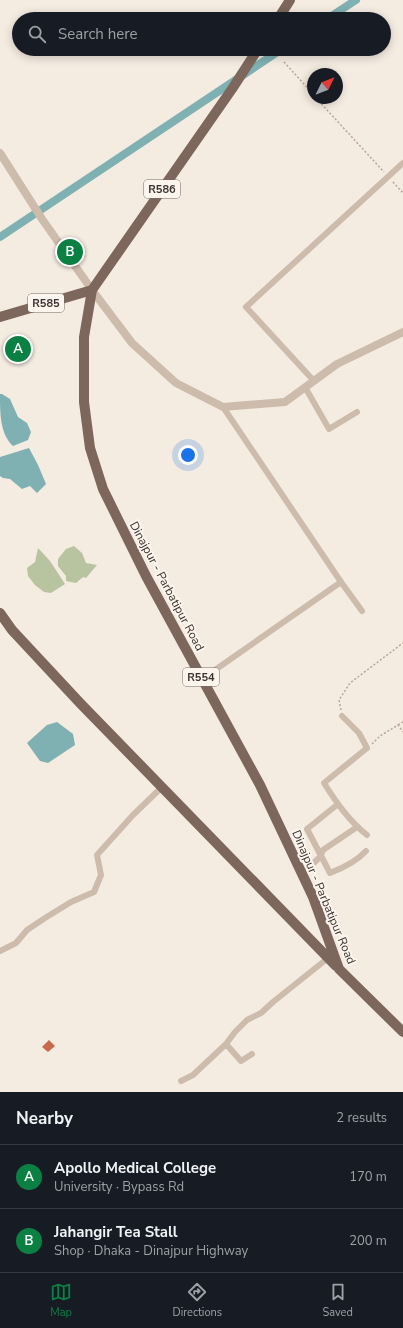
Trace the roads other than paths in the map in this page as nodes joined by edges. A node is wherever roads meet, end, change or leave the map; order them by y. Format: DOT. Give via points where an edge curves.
graph roads {
  1 [pos="290,0"];
  2 [pos="282,12"];
  3 [pos="253,56"];
  4 [pos="0,153"];
  5 [pos="403,163"];
  6 [pos="92,290"];
  7 [pos="0,317"];
  8 [pos="403,332"];
  9 [pos="314,381"];
  10 [pos="305,387"];
  11 [pos="223,407"];
  12 [pos="357,412"];
  13 [pos="341,582"];
  14 [pos="362,612"];
  15 [pos="0,613"];
  16 [pos="202,680"];
  17 [pos="342,716"];
  18 [pos="162,787"];
  19 [pos="338,804"];
  20 [pos="357,827"];
  21 [pos="367,835"];
  22 [pos="366,851"];
  23 [pos="320,857"];
  24 [pos="302,874"];
  25 [pos="0,951"];
  26 [pos="328,958"];
  27 [pos="339,969"];
  28 [pos="403,1032"];
  29 [pos="226,1044"];
  30 [pos="252,1054"];
  31 [pos="181,1081"];
  1 -- 2 [label="main road"];
  3 -- 6 [label="main road, R586"];
  4 -- 6 [label="street" via="28,199"];
  5 -- 9 [label="street" via="246,307"];
  6 -- 7 [label="main road, R585"];
  6 -- 11 [label="street" via="132,344 176,383"];
  6 -- 16 [label="main road, Dinajpur - Parbatipur Road / R554" via="84,337 84,402 90,448 103,489"];
  8 -- 9 [label="street" via="337,364"];
  9 -- 10 [label="street"];
  10 -- 11 [label="street" via="285,402"];
  10 -- 12 [label="street" via="329,429"];
  11 -- 13 [label="street"];
  13 -- 14 [label="street"];
  13 -- 16 [label="street"];
  15 -- 18 [label="main road, R554" via="12,630"];
  16 -- 24 [label="main road, Dinajpur - Parbatipur Road / R554" via="260,785"];
  17 -- 19 [label="street" via="359,733 368,748 324,783"];
  18 -- 25 [label="street" via="97,855 101,875 94,892 45,918 27,930 16,943"];
  18 -- 26 [label="main road, R554"];
  19 -- 20 [label="street"];
  19 -- 23 [label="street" via="307,829"];
  20 -- 21 [label="street"];
  20 -- 23 [label="street" via="323,850"];
  22 -- 23 [label="street" via="340,870 330,873"];
  23 -- 24 [label="street"];
  24 -- 27 [label="main road, Dinajpur - Parbatipur Road / R554"];
  26 -- 27 [label="main road, R554"];
  26 -- 29 [label="street" via="261,1013 247,1020"];
  27 -- 28 [label="main road, Dinajpur - Parbatipur Road / R554"];
  29 -- 30 [label="street" via="241,1061"];
  29 -- 31 [label="street" via="193,1075"];
}
